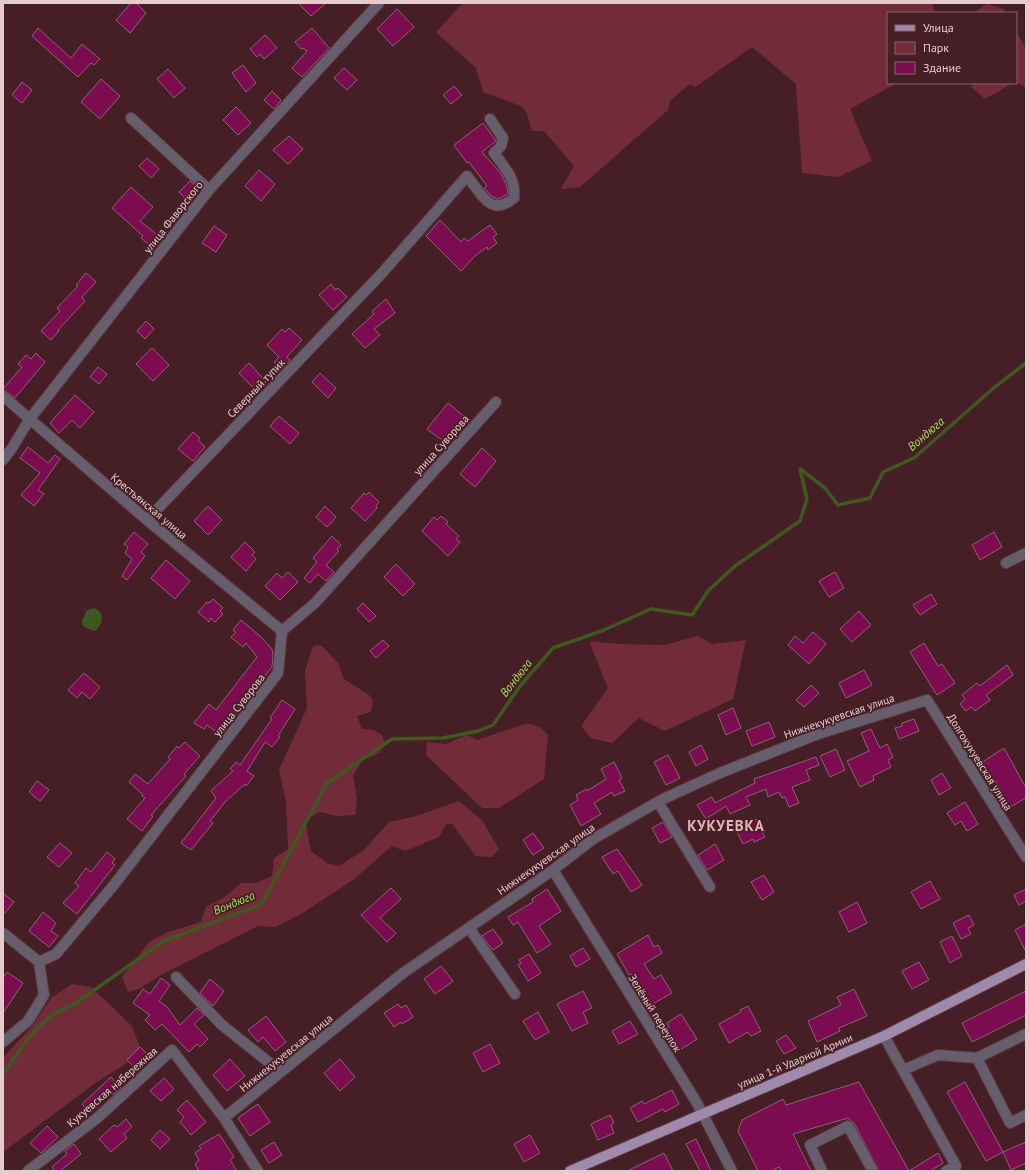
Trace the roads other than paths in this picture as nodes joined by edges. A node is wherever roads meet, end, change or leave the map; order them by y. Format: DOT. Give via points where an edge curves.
graph roads {
  1 [pos="379,3"];
  2 [pos="131,118"];
  3 [pos="490,119"];
  4 [pos="209,190"];
  5 [pos="3,396"];
  6 [pos="496,402"];
  7 [pos="29,420"];
  8 [pos="3,460"];
  9 [pos="147,520"];
  10 [pos="1026,553"];
  11 [pos="1006,563"];
  12 [pos="282,631"];
  13 [pos="927,700"];
  14 [pos="658,802"];
  15 [pos="1026,857"];
  16 [pos="553,870"];
  17 [pos="710,887"];
  18 [pos="469,928"];
  19 [pos="3,933"];
  20 [pos="38,962"];
  21 [pos="1026,964"];
  22 [pos="176,977"];
  23 [pos="515,994"];
  24 [pos="1026,1034"];
  25 [pos="884,1036"];
  26 [pos="3,1042"];
  27 [pos="977,1058"];
  28 [pos="903,1070"];
  29 [pos="281,1072"];
  30 [pos="703,1114"];
  31 [pos="1026,1115"];
  32 [pos="224,1118"];
  33 [pos="28,1171"];
  34 [pos="258,1171"];
  35 [pos="570,1171"];
  36 [pos="732,1171"];
  37 [pos="822,1171"];
  38 [pos="873,1171"];
  39 [pos="946,1171"];
  1 -- 4 [label="street, улица Фаворского"];
  2 -- 4 [label="street"];
  3 -- 9 [label="street, Северный тупик" via="503,138 501,146 494,153 512,177 515,187 514,198 507,204 496,207 489,203 467,176 383,272"];
  4 -- 7 [label="street, улица Фаворского"];
  5 -- 7 [label="street, Крестьянская улица"];
  6 -- 12 [label="street, улица Суворова" via="315,603"];
  7 -- 8 [label="street, улица Фаворского"];
  7 -- 9 [label="street, Крестьянская улица"];
  9 -- 12 [label="street, Крестьянская улица"];
  10 -- 11 [label="street"];
  12 -- 20 [label="street, улица Суворова" via="278,674 56,954"];
  13 -- 14 [label="street, Нижнекукуевская улица" via="818,734 720,773"];
  13 -- 15 [label="street, Долгокукуевская улица"];
  14 -- 16 [label="street, Нижнекукуевская улица" via="594,840"];
  14 -- 17 [label="street"];
  16 -- 18 [label="street, Нижнекукуевская улица"];
  16 -- 30 [label="street, Зелёный переулок"];
  18 -- 23 [label="street"];
  18 -- 29 [label="street, Нижнекукуевская улица" via="403,973"];
  19 -- 20 [label="street"];
  20 -- 26 [label="street" via="44,995 28,1021"];
  21 -- 25 [label="main road, улица 1-й Ударной Армии"];
  22 -- 29 [label="street" via="222,1025"];
  24 -- 27 [label="street"];
  25 -- 28 [label="street"];
  25 -- 30 [label="main road, улица 1-й Ударной Армии"];
  27 -- 28 [label="street" via="938,1055"];
  27 -- 31 [label="street" via="1010,1123"];
  28 -- 39 [label="street" via="956,1166"];
  29 -- 32 [label="street, Нижнекукуевская улица"];
  30 -- 35 [label="main road, улица 1-й Ударной Армии"];
  30 -- 36 [label="street, Зелёный переулок"];
  32 -- 33 [label="street, Кукуевская набережная" via="172,1050 96,1119"];
  32 -- 34 [label="street"];
  37 -- 38 [label="street" via="810,1145 848,1126"];
}
